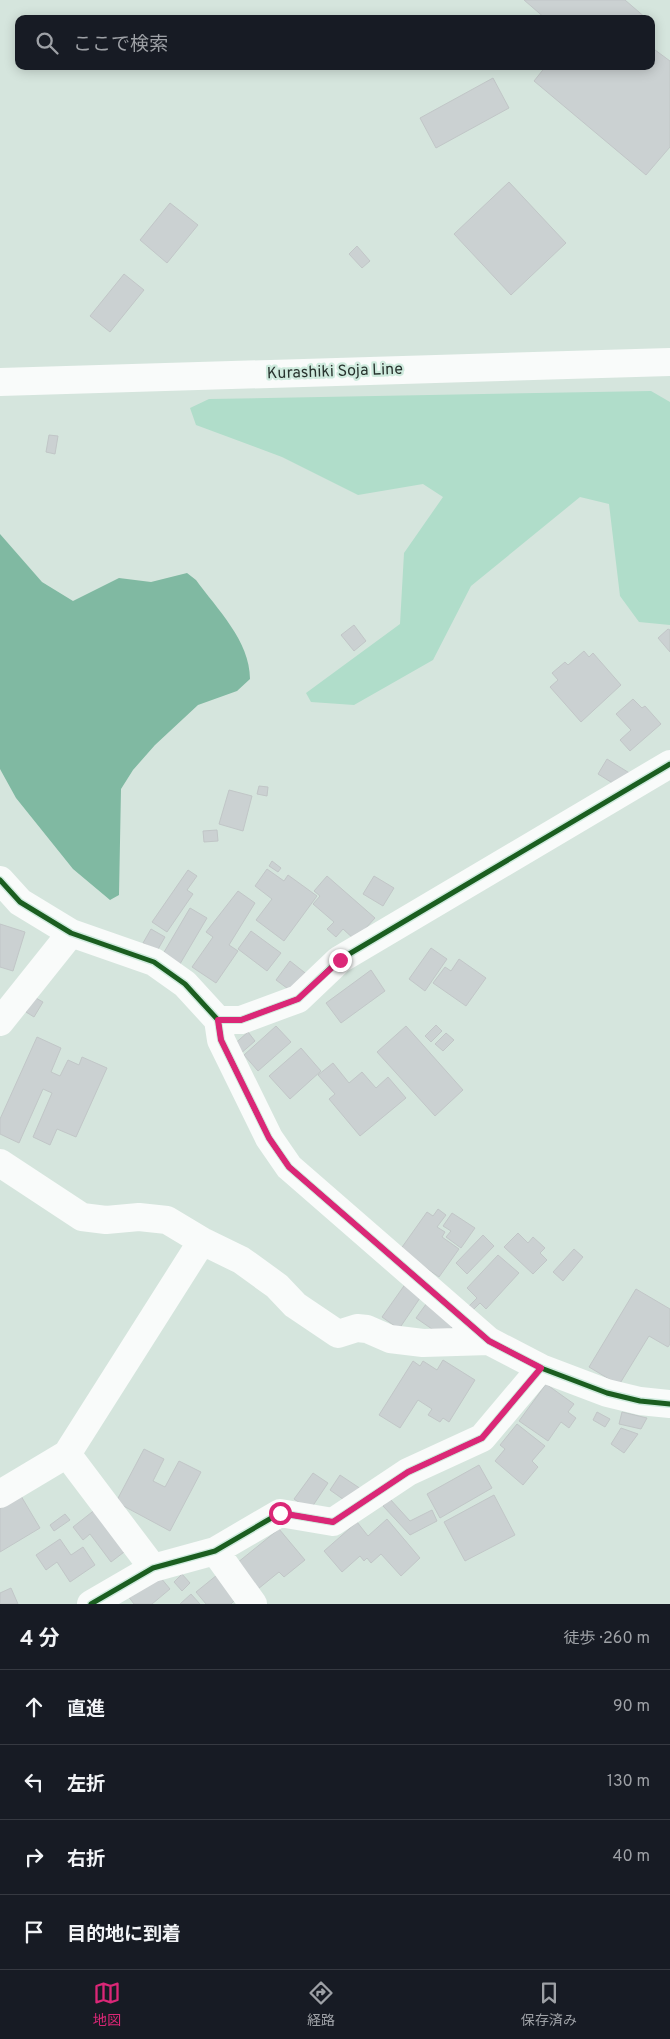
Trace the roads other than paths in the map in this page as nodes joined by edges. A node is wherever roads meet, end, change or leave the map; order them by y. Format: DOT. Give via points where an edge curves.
graph roads {
  1 [pos="670,362"];
  2 [pos="0,382"];
  3 [pos="670,764"];
  4 [pos="0,880"];
  5 [pos="71,933"];
  6 [pos="218,1020"];
  7 [pos="0,1022"];
  8 [pos="0,1163"];
  9 [pos="202,1241"];
  10 [pos="489,1341"];
  11 [pos="541,1368"];
  12 [pos="670,1404"];
  13 [pos="67,1454"];
  14 [pos="0,1494"];
  15 [pos="215,1551"];
  16 [pos="153,1568"];
  17 [pos="91,1604"];
  18 [pos="253,1604"];
  1 -- 2 [label="street, Kurashiki Soja Line"];
  3 -- 6 [label="street" via="340,960 298,999 241,1020"];
  4 -- 5 [label="street" via="20,902"];
  5 -- 6 [label="street" via="154,962 184,984"];
  5 -- 7 [label="street"];
  6 -- 10 [label="street" via="221,1040 269,1138 289,1167"];
  8 -- 9 [label="street" via="82,1217 167,1220"];
  9 -- 10 [label="street" via="241,1260 277,1286 294,1305 338,1334 357,1328 390,1339 423,1343"];
  9 -- 13 [label="street"];
  10 -- 11 [label="street"];
  11 -- 12 [label="street" via="607,1393"];
  11 -- 15 [label="street" via="482,1438 408,1472 333,1522 280,1513"];
  13 -- 14 [label="street"];
  13 -- 16 [label="street"];
  15 -- 16 [label="street"];
  15 -- 18 [label="street"];
  16 -- 17 [label="street"];
}
